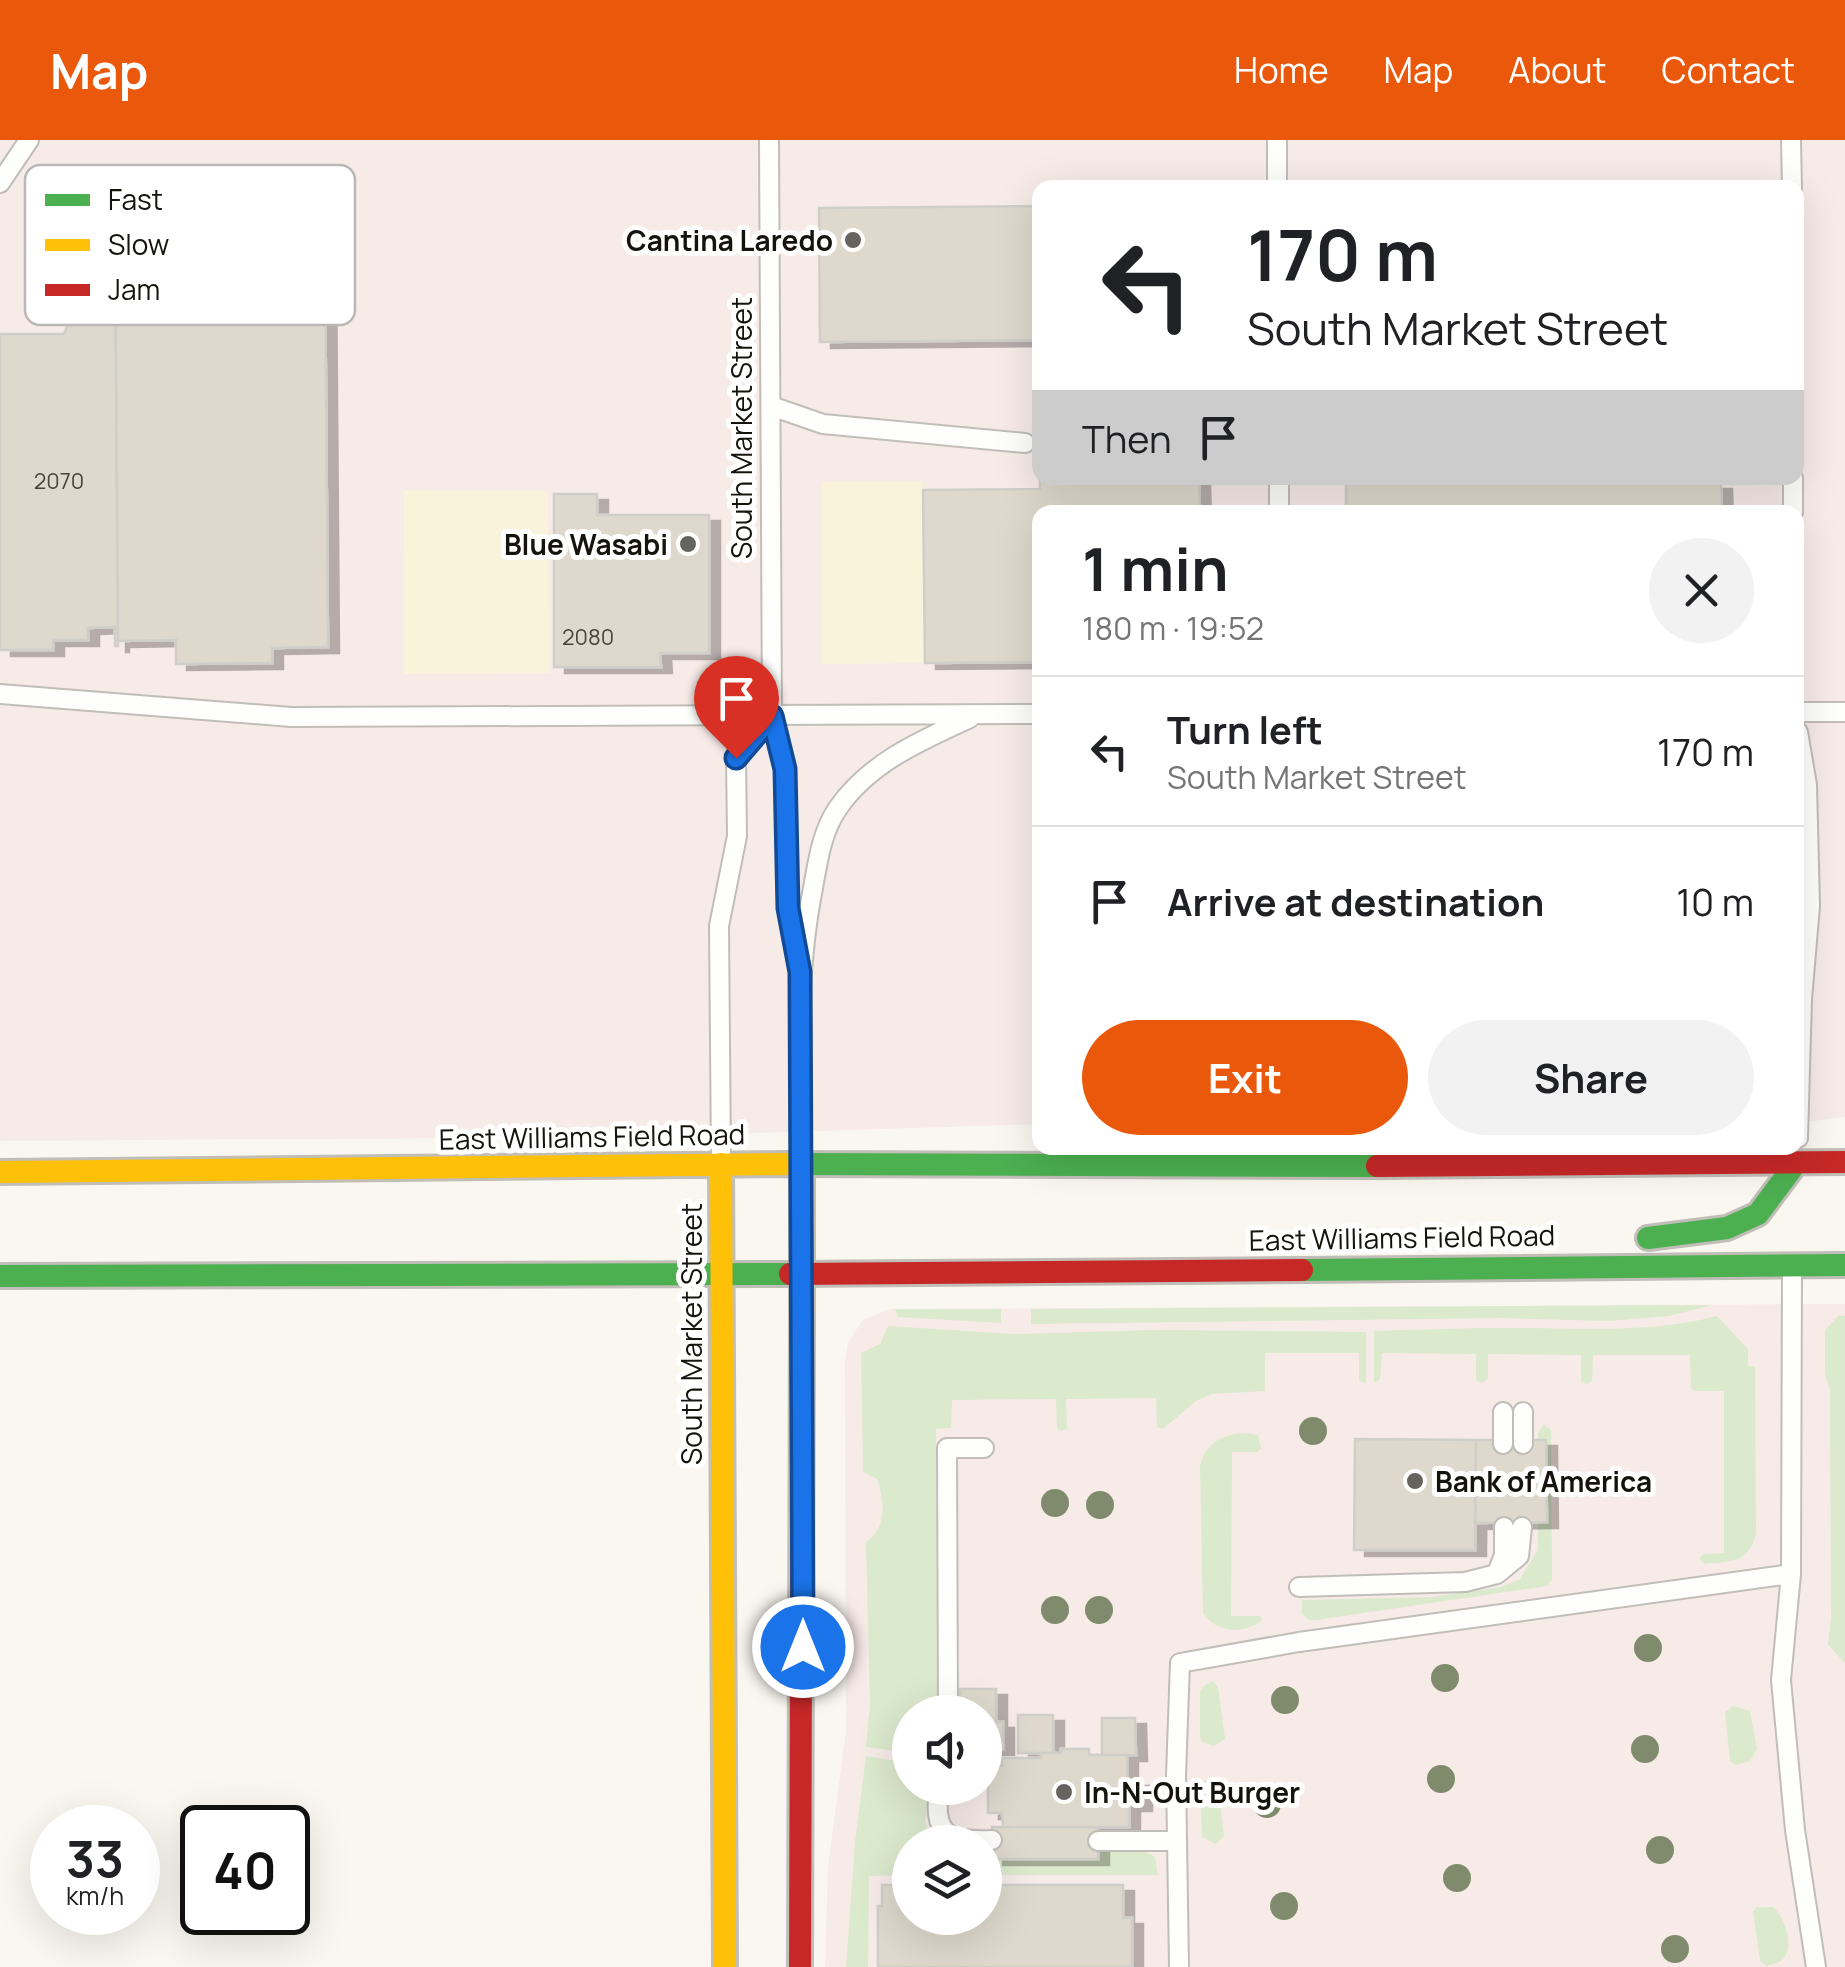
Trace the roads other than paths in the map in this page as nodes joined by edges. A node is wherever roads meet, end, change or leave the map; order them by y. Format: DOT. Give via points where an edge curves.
graph roads {
  1 [pos="29,140"];
  2 [pos="770,140"];
  3 [pos="1277,140"];
  4 [pos="1792,140"];
  5 [pos="1277,180"];
  6 [pos="1792,180"];
  7 [pos="0,183"];
  8 [pos="771,406"];
  9 [pos="1025,443"];
  10 [pos="0,694"];
  11 [pos="1804,712"];
  12 [pos="1845,712"];
  13 [pos="980,714"];
  14 [pos="1032,714"];
  15 [pos="772,716"];
  16 [pos="1804,767"];
  17 [pos="800,972"];
  18 [pos="1804,976"];
  19 [pos="1796,1155"];
  20 [pos="1758,1156"];
  21 [pos="1845,1162"];
  22 [pos="721,1164"];
  23 [pos="802,1164"];
  24 [pos="0,1172"];
  25 [pos="1618,1239"];
  26 [pos="1565,1247"];
  27 [pos="1792,1263"];
  28 [pos="1845,1264"];
  29 [pos="1514,1266"];
  30 [pos="719,1274"];
  31 [pos="802,1274"];
  32 [pos="0,1276"];
  33 [pos="1503,1412"];
  34 [pos="1524,1412"];
  35 [pos="1503,1444"];
  36 [pos="1524,1444"];
  37 [pos="984,1448"];
  38 [pos="1513,1527"];
  39 [pos="1791,1574"];
  40 [pos="1299,1587"];
  41 [pos="948,1695"];
  42 [pos="1098,1841"];
  43 [pos="1178,1841"];
  44 [pos="725,1967"];
  45 [pos="800,1967"];
  46 [pos="1179,1967"];
  47 [pos="1816,1967"];
  1 -- 7 [label="lane"];
  2 -- 8 [label="lane, South Market Street"];
  3 -- 5 [label="lane"];
  4 -- 6 [label="lane"];
  8 -- 9 [label="lane" via="823,424"];
  8 -- 15 [label="lane, South Market Street"];
  10 -- 15 [label="lane" via="291,717"];
  11 -- 12 [label="lane"];
  13 -- 14 [label="lane"];
  13 -- 15 [label="lane"];
  13 -- 17 [label="lane, South Market Street" via="889,759 838,809 821,845"];
  15 -- 17 [label="lane, South Market Street" via="785,769 788,908"];
  15 -- 22 [label="lane, South Market Street" via="736,758 737,836 719,926"];
  16 -- 18 [label="lane" via="1810,906"];
  17 -- 23 [label="lane, South Market Street"];
  19 -- 20 [label="main road, East Williams Field Road"];
  19 -- 21 [label="main road, East Williams Field Road"];
  19 -- 25 [label="main road" via="1758,1214 1728,1228"];
  20 -- 23 [label="main road, East Williams Field Road"];
  22 -- 23 [label="main road, East Williams Field Road"];
  22 -- 24 [label="main road, East Williams Field Road"];
  22 -- 30 [label="main road, South Market Street"];
  23 -- 31 [label="main road, South Market Street"];
  26 -- 29 [label="main road"];
  27 -- 28 [label="main road, East Williams Field Road"];
  27 -- 29 [label="main road, East Williams Field Road"];
  27 -- 39 [label="lane"];
  29 -- 31 [label="main road, East Williams Field Road"];
  30 -- 31 [label="main road, East Williams Field Road"];
  30 -- 32 [label="main road, East Williams Field Road"];
  30 -- 44 [label="main road, South Market Street"];
  31 -- 45 [label="main road, South Market Street"];
  33 -- 35 [label="lane"];
  34 -- 36 [label="lane"];
  37 -- 41 [label="lane" via="946,1448"];
  38 -- 40 [label="lane" via="1519,1556 1497,1574 1464,1582"];
  39 -- 43 [label="lane" via="1180,1663"];
  39 -- 47 [label="lane" via="1783,1722"];
  42 -- 43 [label="lane"];
  43 -- 46 [label="lane"];
}
